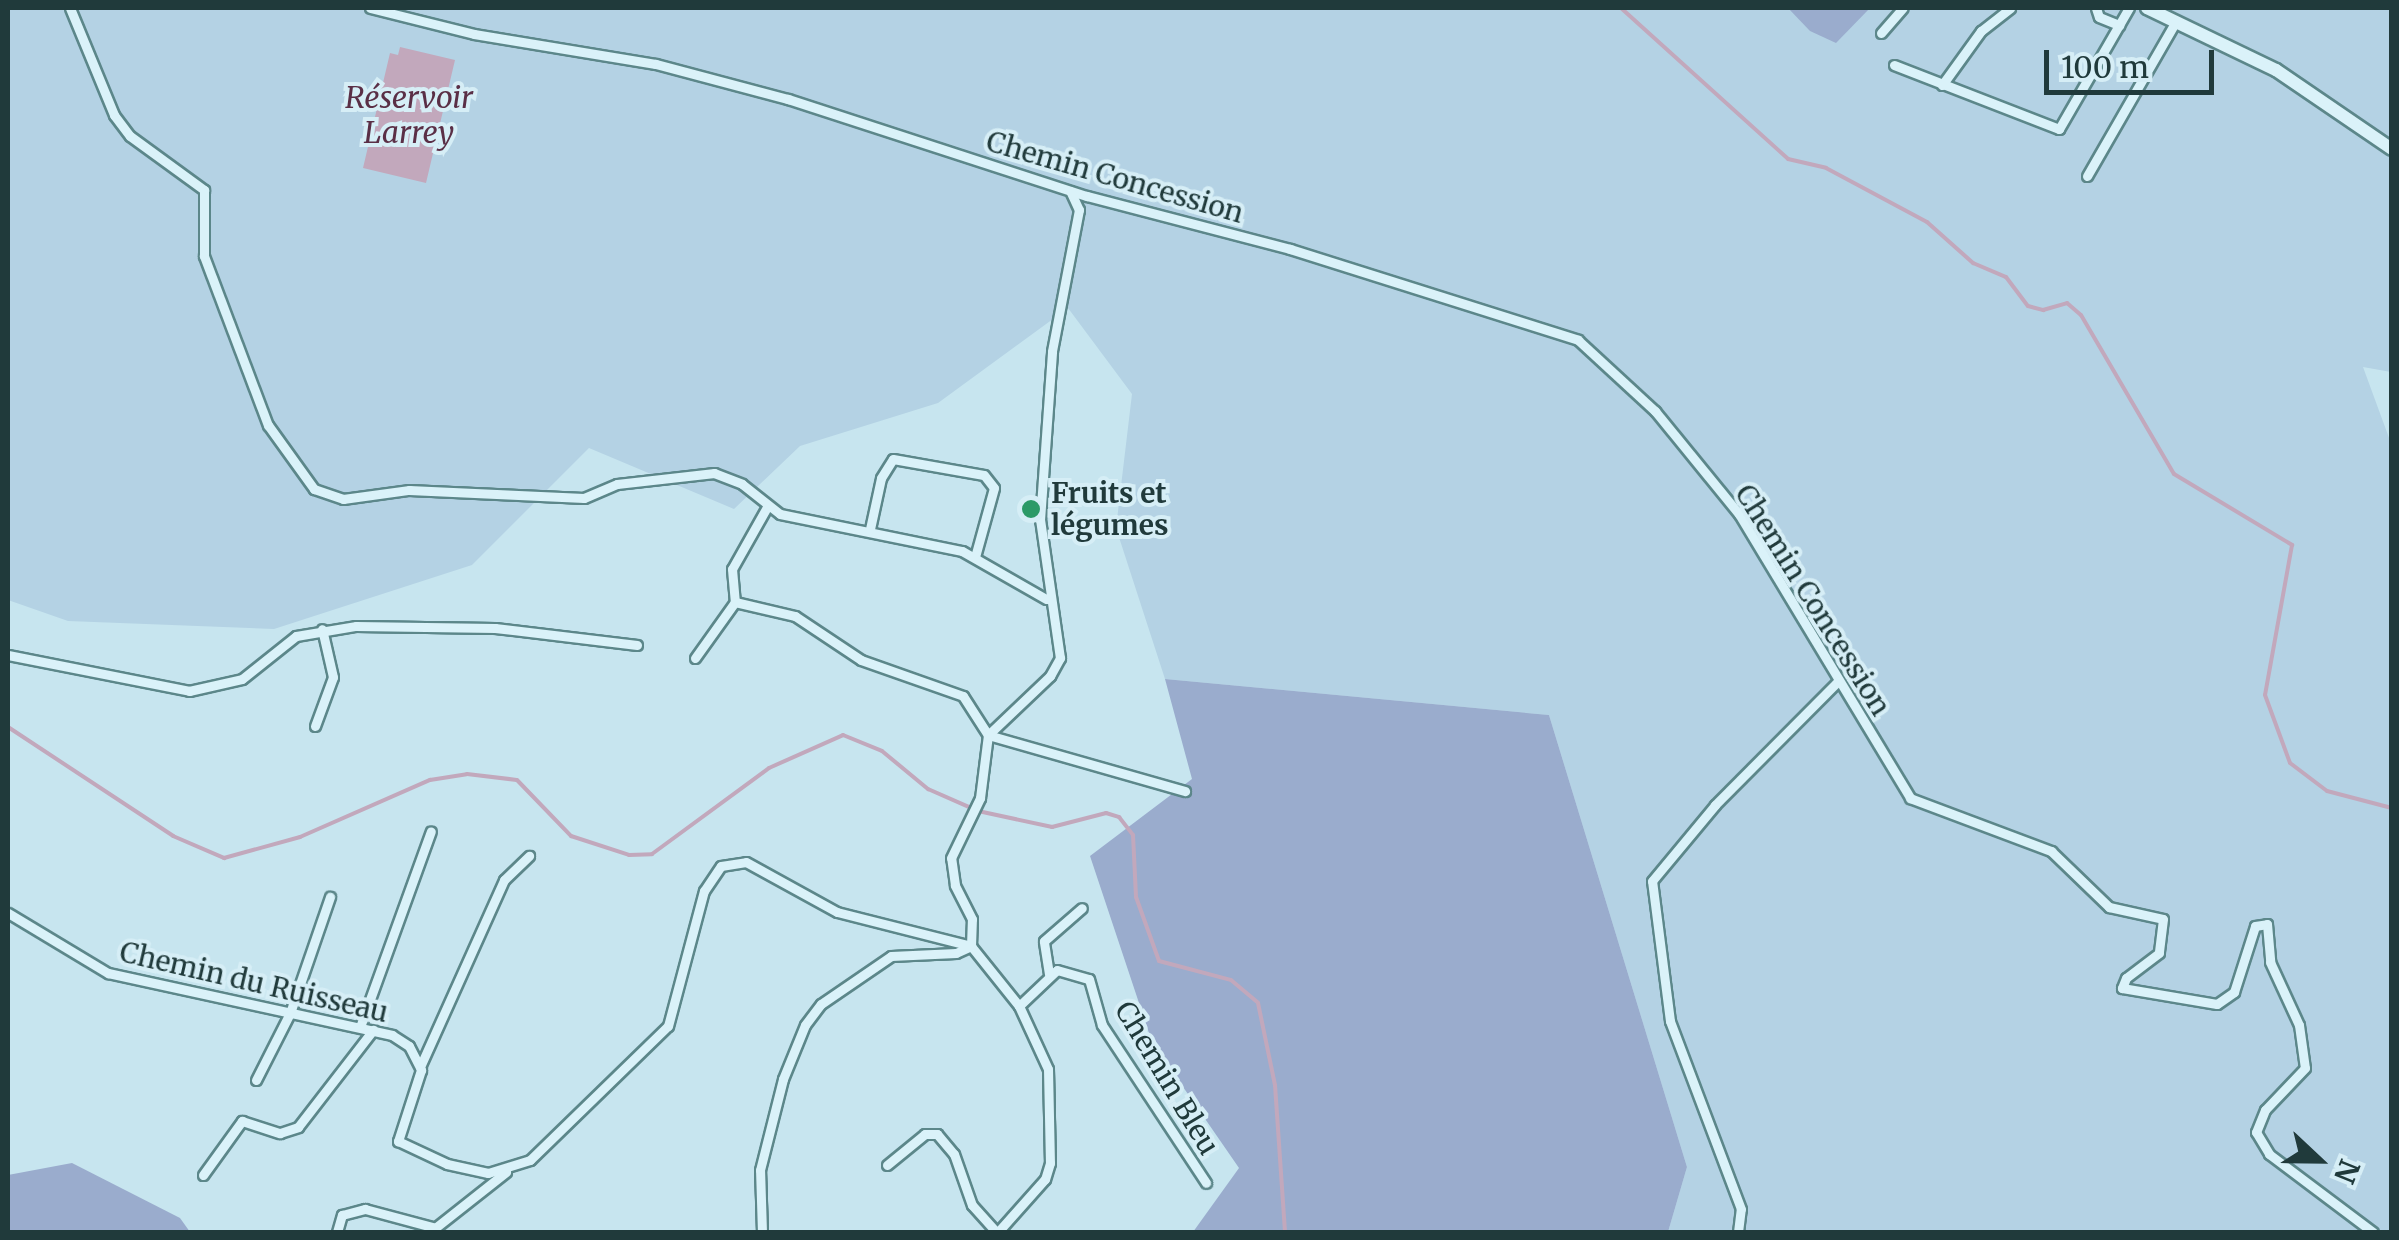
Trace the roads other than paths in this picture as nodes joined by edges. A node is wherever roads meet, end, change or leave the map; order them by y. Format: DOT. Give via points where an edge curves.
graph roads {
  1 [pos="70,8"];
  2 [pos="370,8"];
  3 [pos="1903,8"];
  4 [pos="2010,8"];
  5 [pos="2096,8"];
  6 [pos="2128,8"];
  7 [pos="2147,8"];
  8 [pos="2176,21"];
  9 [pos="2119,26"];
  10 [pos="1881,33"];
  11 [pos="1894,64"];
  12 [pos="1942,84"];
  13 [pos="2392,149"];
  14 [pos="2087,176"];
  15 [pos="1070,191"];
  16 [pos="767,507"];
  17 [pos="870,529"];
  18 [pos="975,556"];
  19 [pos="1046,599"];
  20 [pos="736,602"];
  21 [pos="322,630"];
  22 [pos="637,644"];
  23 [pos="8,655"];
  24 [pos="695,658"];
  25 [pos="1838,682"];
  26 [pos="315,726"];
  27 [pos="988,735"];
  28 [pos="1185,791"];
  29 [pos="431,831"];
  30 [pos="529,856"];
  31 [pos="330,897"];
  32 [pos="1082,908"];
  33 [pos="8,913"];
  34 [pos="971,946"];
  35 [pos="1048,974"];
  36 [pos="1019,1006"];
  37 [pos="290,1013"];
  38 [pos="360,1027"];
  39 [pos="373,1030"];
  40 [pos="420,1067"];
  41 [pos="256,1080"];
  42 [pos="887,1165"];
  43 [pos="508,1171"];
  44 [pos="203,1175"];
  45 [pos="1206,1183"];
  46 [pos="433,1230"];
  47 [pos="338,1232"];
  48 [pos="762,1232"];
  49 [pos="997,1232"];
  50 [pos="1738,1232"];
  51 [pos="2373,1232"];
  1 -- 16 [label="street" via="130,136 204,190 204,256 268,425 314,489 343,499 410,490 584,498 617,484 707,473 742,484"];
  2 -- 15 [label="street, Chemin Concession" via="474,34 656,64 788,99"];
  3 -- 10 [label="street"];
  4 -- 12 [label="street" via="1981,31"];
  5 -- 9 [label="street"];
  6 -- 9 [label="street"];
  7 -- 8 [label="main road"];
  8 -- 13 [label="main road" via="2276,70"];
  8 -- 14 [label="street"];
  9 -- 12 [label="street" via="2059,129"];
  11 -- 12 [label="street"];
  15 -- 19 [label="street" via="1079,210 1052,351 1040,520"];
  15 -- 25 [label="street, Chemin Concession" via="1290,249 1578,340 1655,412 1739,514"];
  16 -- 17 [label="street" via="838,528"];
  16 -- 20 [label="street" via="732,569"];
  17 -- 18 [label="street"];
  17 -- 18 [label="street" via="881,478 893,459 984,474 993,495"];
  18 -- 19 [label="street"];
  19 -- 27 [label="street" via="1059,644 1056,668"];
  20 -- 24 [label="street"];
  20 -- 27 [label="street" via="795,616 861,660 962,696"];
  21 -- 22 [label="street" via="495,628"];
  21 -- 23 [label="street" via="296,636 264,667 214,689 188,691"];
  21 -- 26 [label="street" via="333,677"];
  25 -- 50 [label="street" via="1704,817 1652,881 1670,1021 1741,1209"];
  25 -- 51 [label="street, Chemin Concession" via="1910,798 2051,851 2109,907 2164,919 2159,953 2122,988 2217,1004 2234,992 2255,926 2267,924 2270,962 2299,1025 2305,1068 2265,1110 2256,1132 2269,1154"];
  27 -- 28 [label="street"];
  27 -- 34 [label="street" via="980,798 951,872 972,919"];
  29 -- 38 [label="street"];
  30 -- 40 [label="street" via="504,880"];
  31 -- 37 [label="street"];
  32 -- 35 [label="street" via="1044,940"];
  33 -- 37 [label="street, Chemin du Ruisseau" via="108,973"];
  34 -- 36 [label="street"];
  34 -- 43 [label="street" via="838,912 746,862 720,866 704,891 668,1026 530,1160"];
  34 -- 48 [label="street" via="891,956 812,1014 783,1079 760,1170"];
  35 -- 36 [label="street"];
  35 -- 45 [label="street, Chemin Bleu" via="1074,970 1089,979 1102,1025"];
  36 -- 49 [label="street" via="1048,1070 1050,1164 1045,1179"];
  37 -- 38 [label="street, Chemin du Ruisseau"];
  37 -- 41 [label="street"];
  38 -- 39 [label="street, Chemin du Ruisseau"];
  39 -- 40 [label="street, Chemin du Ruisseau" via="408,1046"];
  39 -- 44 [label="street" via="298,1127 280,1134 242,1121"];
  40 -- 43 [label="street" via="397,1129 402,1145 447,1164"];
  42 -- 49 [label="street" via="926,1134 937,1134 954,1154 972,1204"];
  43 -- 46 [label="street"];
  46 -- 47 [label="street" via="364,1208 342,1215"];
}
